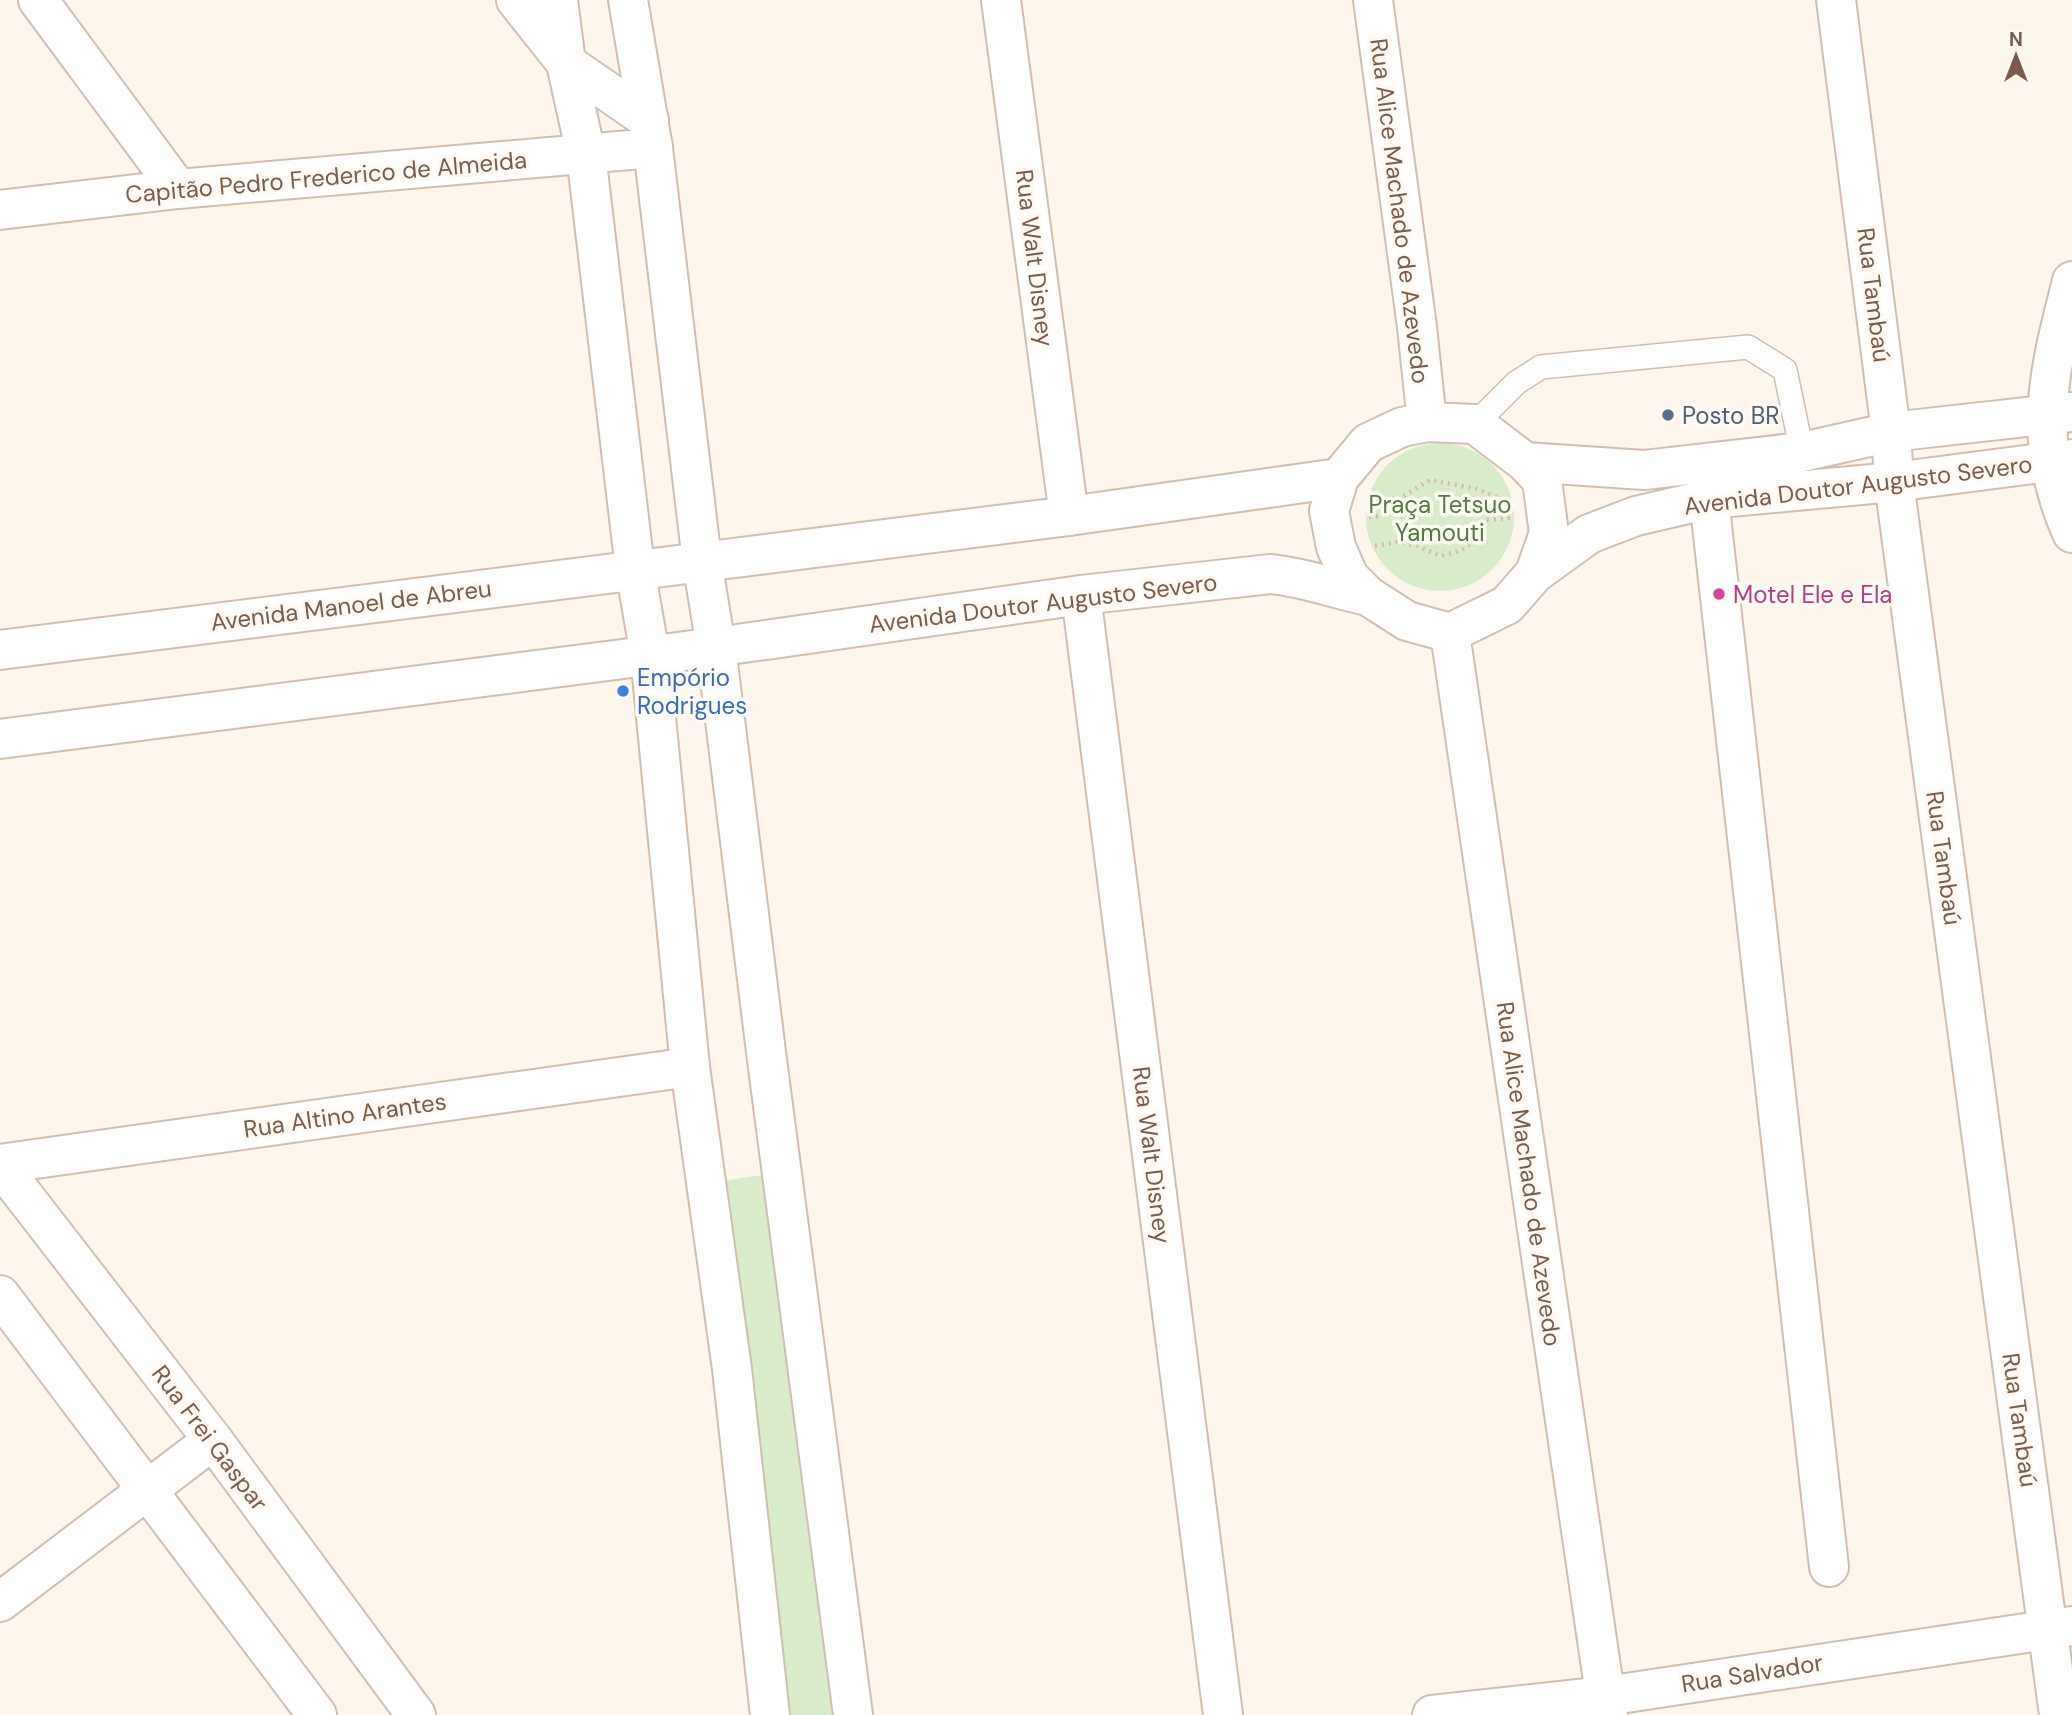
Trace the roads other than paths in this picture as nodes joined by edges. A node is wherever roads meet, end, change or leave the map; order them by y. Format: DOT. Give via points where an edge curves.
graph roads {
  1 [pos="38,0"];
  2 [pos="516,0"];
  3 [pos="558,0"];
  4 [pos="1001,0"];
  5 [pos="1373,0"];
  6 [pos="1836,0"];
  7 [pos="623,8"];
  8 [pos="566,63"];
  9 [pos="651,134"];
  10 [pos="586,154"];
  11 [pos="178,189"];
  12 [pos="0,210"];
  13 [pos="2072,281"];
  14 [pos="2059,413"];
  15 [pos="1427,422"];
  16 [pos="1475,424"];
  17 [pos="1891,432"];
  18 [pos="1802,452"];
  19 [pos="2060,461"];
  20 [pos="1525,463"];
  21 [pos="1339,478"];
  22 [pos="1894,482"];
  23 [pos="1709,499"];
  24 [pos="1069,516"];
  25 [pos="2072,533"];
  26 [pos="702,561"];
  27 [pos="635,569"];
  28 [pos="1535,573"];
  29 [pos="1082,595"];
  30 [pos="1368,596"];
  31 [pos="1450,633"];
  32 [pos="716,647"];
  33 [pos="0,650"];
  34 [pos="650,655"];
  35 [pos="0,739"];
  36 [pos="690,1067"];
  37 [pos="0,1164"];
  38 [pos="0,1295"];
  39 [pos="213,1440"];
  40 [pos="148,1489"];
  41 [pos="1829,1567"];
  42 [pos="0,1602"];
  43 [pos="2060,1627"];
  44 [pos="1607,1705"];
  45 [pos="317,1715"];
  46 [pos="416,1715"];
  47 [pos="771,1715"];
  48 [pos="853,1715"];
  49 [pos="1223,1715"];
  50 [pos="1432,1715"];
  51 [pos="2059,1715"];
  1 -- 11 [label="street"];
  2 -- 8 [label="street"];
  3 -- 8 [label="street"];
  4 -- 24 [label="street, Rua Walt Disney"];
  5 -- 15 [label="street, Rua Alice Machado de Azevedo"];
  6 -- 17 [label="street, Rua Tambaú"];
  7 -- 9 [label="street"];
  8 -- 9 [label="street"];
  8 -- 10 [label="street"];
  9 -- 10 [label="street, Capitão Pedro Frederico de Almeida"];
  9 -- 26 [label="street"];
  10 -- 11 [label="street, Capitão Pedro Frederico de Almeida"];
  10 -- 27 [label="street"];
  11 -- 12 [label="street, Capitão Pedro Frederico de Almeida"];
  13 -- 14 [label="street" via="2057,337"];
  14 -- 17 [label="street, Avenida Doutor Augusto Severo"];
  14 -- 19 [label="street"];
  15 -- 16 [label="street"];
  15 -- 21 [label="street" via="1402,427 1368,443"];
  16 -- 18 [label="lane" via="1516,383 1541,367 1748,347 1785,370"];
  16 -- 20 [label="street"];
  17 -- 18 [label="street, Avenida Doutor Augusto Severo"];
  17 -- 22 [label="street, Rua Tambaú"];
  18 -- 20 [label="street, Avenida Doutor Augusto Severo" via="1644,470"];
  19 -- 22 [label="street, Avenida Doutor Augusto Severo"];
  19 -- 25 [label="street" via="2059,505"];
  20 -- 28 [label="street" via="1542,480 1549,533"];
  21 -- 24 [label="street"];
  21 -- 30 [label="street" via="1329,511 1336,547 1349,577"];
  22 -- 23 [label="street, Avenida Doutor Augusto Severo"];
  22 -- 43 [label="street, Rua Tambaú"];
  23 -- 28 [label="street, Avenida Doutor Augusto Severo" via="1636,516 1589,534"];
  23 -- 41 [label="street"];
  24 -- 26 [label="street"];
  26 -- 27 [label="street, Avenida Manoel de Abreu"];
  26 -- 32 [label="street"];
  27 -- 33 [label="street, Avenida Manoel de Abreu"];
  27 -- 34 [label="street"];
  28 -- 31 [label="street" via="1507,605"];
  29 -- 30 [label="street, Avenida Doutor Augusto Severo" via="1270,574 1297,576"];
  29 -- 32 [label="street, Avenida Doutor Augusto Severo"];
  29 -- 49 [label="street, Rua Walt Disney"];
  30 -- 31 [label="street" via="1407,621"];
  31 -- 44 [label="street, Rua Alice Machado de Azevedo"];
  32 -- 34 [label="street, Avenida Doutor Augusto Severo"];
  32 -- 48 [label="street"];
  34 -- 35 [label="street"];
  34 -- 36 [label="street"];
  36 -- 37 [label="street, Rua Altino Arantes"];
  36 -- 47 [label="street" via="732,1369"];
  37 -- 39 [label="street, Rua Frei Gaspar"];
  38 -- 40 [label="street"];
  39 -- 40 [label="street"];
  39 -- 46 [label="street, Rua Frei Gaspar"];
  40 -- 42 [label="street"];
  40 -- 45 [label="street"];
  43 -- 44 [label="street, Rua Salvador"];
  43 -- 51 [label="street, Rua Tambaú"];
  44 -- 50 [label="street, Rua Salvador"];
}
